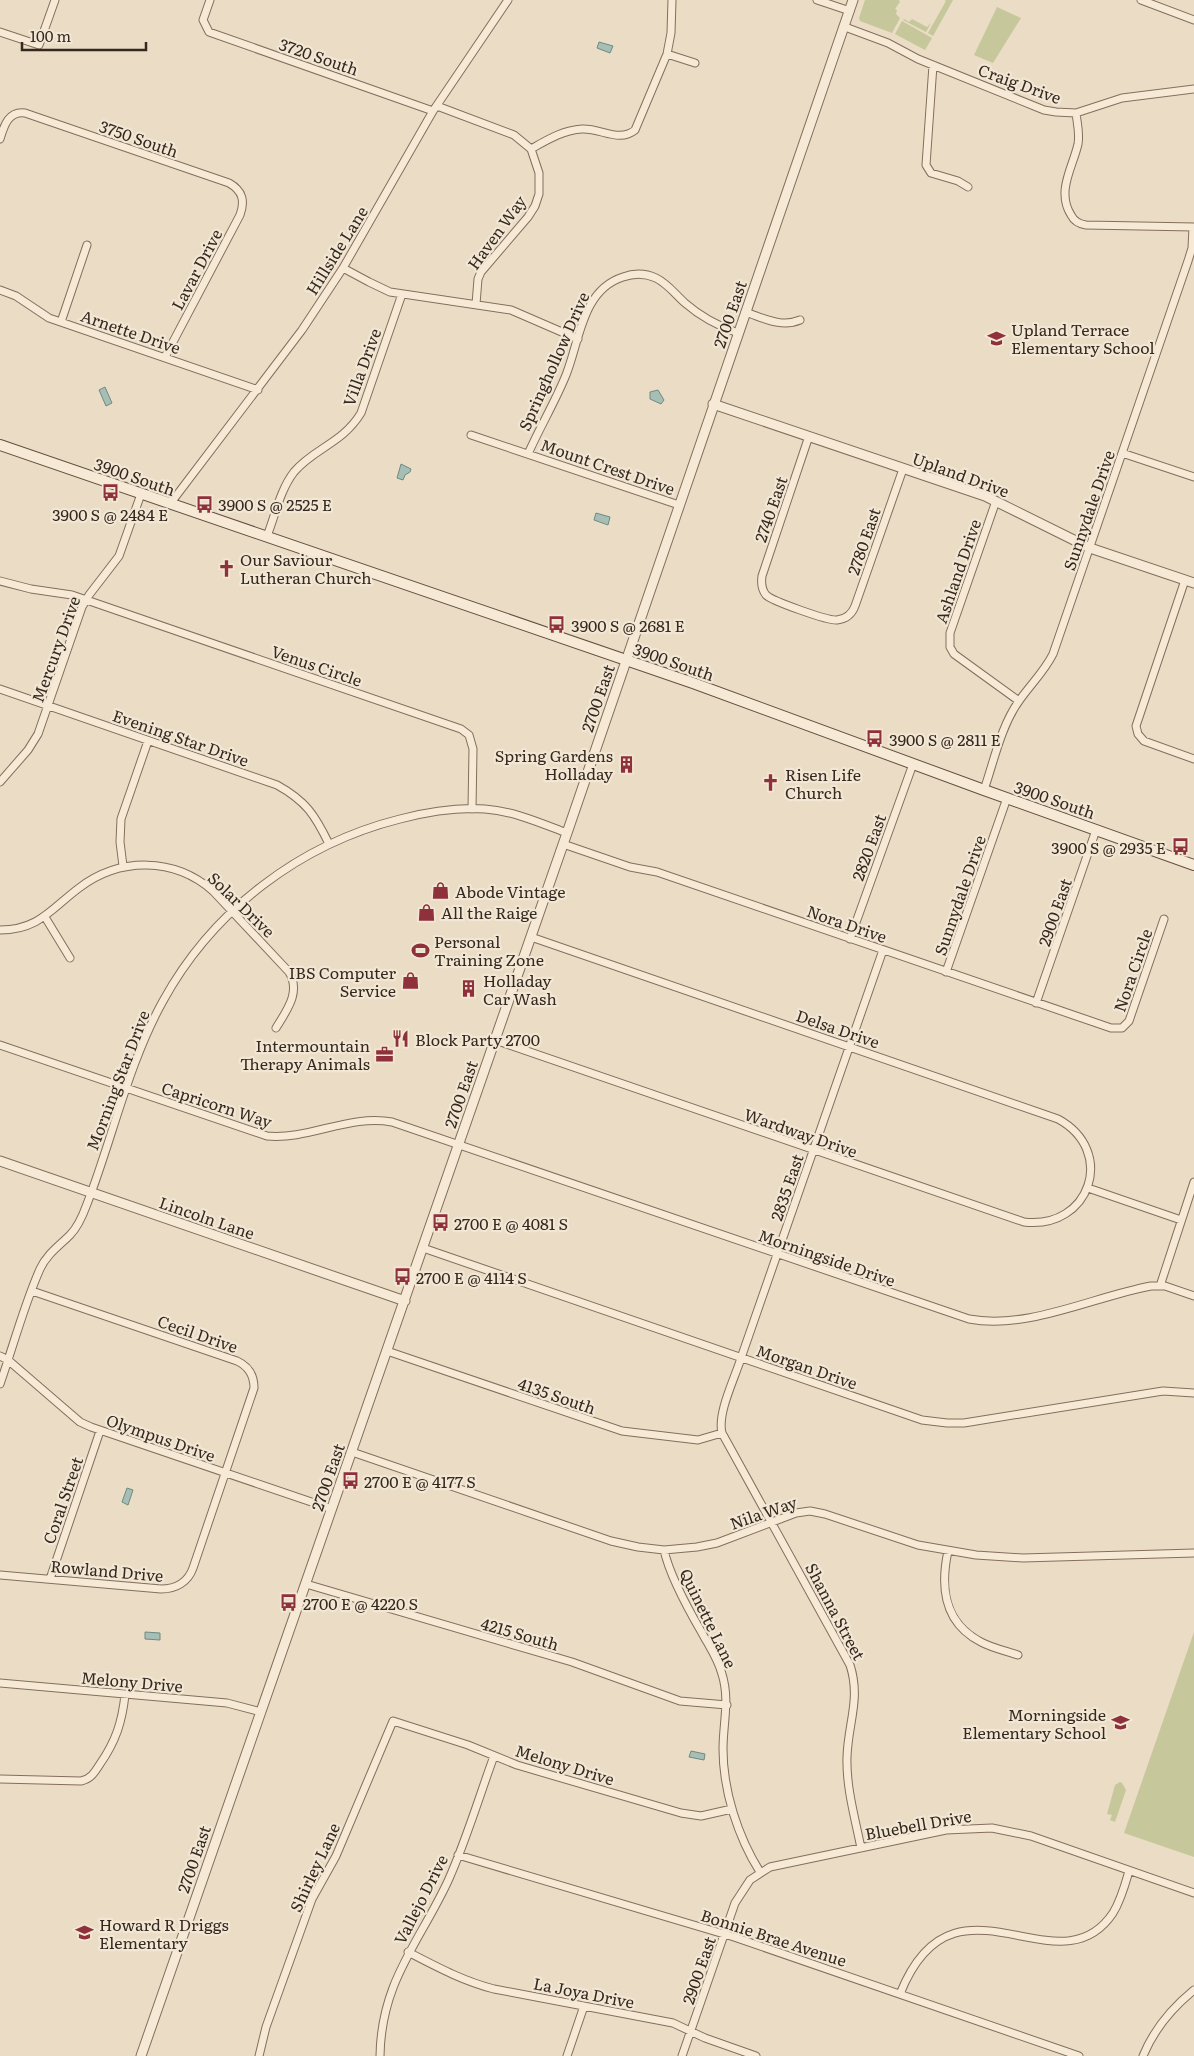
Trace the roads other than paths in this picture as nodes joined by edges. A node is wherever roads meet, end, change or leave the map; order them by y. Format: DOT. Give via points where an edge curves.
graph roads {
  1 [pos="55,0"];
  2 [pos="210,0"];
  3 [pos="508,0"];
  4 [pos="672,0"];
  5 [pos="817,0"];
  6 [pos="853,0"];
  7 [pos="1141,0"];
  8 [pos="850,11"];
  9 [pos="1194,20"];
  10 [pos="844,27"];
  11 [pos="0,32"];
  12 [pos="666,54"];
  13 [pos="695,63"];
  14 [pos="933,65"];
  15 [pos="1194,89"];
  16 [pos="435,109"];
  17 [pos="1076,113"];
  18 [pos="0,139"];
  19 [pos="531,149"];
  20 [pos="968,187"];
  21 [pos="240,192"];
  22 [pos="1193,227"];
  23 [pos="87,246"];
  24 [pos="343,268"];
  25 [pos="0,290"];
  26 [pos="402,294"];
  27 [pos="476,304"];
  28 [pos="745,312"];
  29 [pos="800,320"];
  30 [pos="61,322"];
  31 [pos="738,333"];
  32 [pos="578,339"];
  33 [pos="165,357"];
  34 [pos="258,390"];
  35 [pos="713,404"];
  36 [pos="471,435"];
  37 [pos="809,436"];
  38 [pos="0,445"];
  39 [pos="1122,453"];
  40 [pos="528,454"];
  41 [pos="903,469"];
  42 [pos="1194,478"];
  43 [pos="141,494"];
  44 [pos="996,501"];
  45 [pos="170,504"];
  46 [pos="679,505"];
  47 [pos="267,536"];
  48 [pos="1090,548"];
  49 [pos="1185,580"];
  50 [pos="0,581"];
  51 [pos="1194,583"];
  52 [pos="86,599"];
  53 [pos="843,618"];
  54 [pos="626,661"];
  55 [pos="0,689"];
  56 [pos="1019,701"];
  57 [pos="48,706"];
  58 [pos="148,741"];
  59 [pos="1194,759"];
  60 [pos="913,764"];
  61 [pos="0,782"];
  62 [pos="984,790"];
  63 [pos="1007,798"];
  64 [pos="472,809"];
  65 [pos="1096,830"];
  66 [pos="567,833"];
  67 [pos="329,844"];
  68 [pos="563,844"];
  69 [pos="1193,863"];
  70 [pos="123,866"];
  71 [pos="232,911"];
  72 [pos="45,917"];
  73 [pos="1164,919"];
  74 [pos="0,930"];
  75 [pos="531,937"];
  76 [pos="850,939"];
  77 [pos="883,950"];
  78 [pos="70,958"];
  79 [pos="946,972"];
  80 [pos="1036,1003"];
  81 [pos="276,1028"];
  82 [pos="1122,1028"];
  83 [pos="494,1040"];
  84 [pos="0,1045"];
  85 [pos="850,1047"];
  86 [pos="126,1088"];
  87 [pos="458,1144"];
  88 [pos="814,1150"];
  89 [pos="0,1161"];
  90 [pos="1194,1182"];
  91 [pos="1088,1188"];
  92 [pos="91,1193"];
  93 [pos="1181,1220"];
  94 [pos="422,1248"];
  95 [pos="777,1254"];
  96 [pos="1160,1286"];
  97 [pos="32,1291"];
  98 [pos="1194,1296"];
  99 [pos="405,1301"];
  100 [pos="387,1351"];
  101 [pos="0,1356"];
  102 [pos="741,1358"];
  103 [pos="8,1360"];
  104 [pos="0,1384"];
  105 [pos="1194,1393"];
  106 [pos="100,1431"];
  107 [pos="722,1434"];
  108 [pos="352,1452"];
  109 [pos="226,1474"];
  110 [pos="332,1509"];
  111 [pos="772,1524"];
  112 [pos="664,1550"];
  113 [pos="948,1551"];
  114 [pos="1194,1553"];
  115 [pos="0,1575"];
  116 [pos="50,1579"];
  117 [pos="306,1584"];
  118 [pos="1018,1655"];
  119 [pos="0,1683"];
  120 [pos="125,1695"];
  121 [pos="727,1705"];
  122 [pos="261,1712"];
  123 [pos="393,1721"];
  124 [pos="494,1756"];
  125 [pos="0,1779"];
  126 [pos="732,1809"];
  127 [pos="861,1848"];
  128 [pos="458,1855"];
  129 [pos="1130,1871"];
  130 [pos="760,1872"];
  131 [pos="1194,1893"];
  132 [pos="725,1934"];
  133 [pos="408,1952"];
  134 [pos="1194,1990"];
  135 [pos="900,1994"];
  136 [pos="584,2006"];
  137 [pos="691,2032"];
  138 [pos="141,2056"];
  139 [pos="259,2056"];
  140 [pos="380,2056"];
  141 [pos="567,2056"];
  142 [pos="682,2056"];
  143 [pos="756,2056"];
  144 [pos="1079,2056"];
  145 [pos="1143,2056"];
  1 -- 11 [label="street" via="38,45"];
  2 -- 16 [label="street, 3720 South" via="203,20 210,32"];
  3 -- 16 [label="street, Hillside Lane"];
  4 -- 12 [label="street" via="671,34"];
  5 -- 8 [label="street"];
  6 -- 8 [label="street, 2700 East"];
  7 -- 9 [label="street"];
  8 -- 10 [label="street, 2700 East"];
  10 -- 14 [label="street, Craig Drive" via="888,43"];
  10 -- 28 [label="street, 2700 East"];
  12 -- 13 [label="street"];
  12 -- 19 [label="street" via="638,125 630,134 620,137 600,131 575,130"];
  14 -- 17 [label="street, Craig Drive" via="1044,110"];
  14 -- 20 [label="street" via="926,165 931,173"];
  15 -- 17 [label="street, Craig Drive" via="1122,98"];
  16 -- 19 [label="street, 3720 South" via="502,129"];
  16 -- 24 [label="street, Hillside Lane"];
  17 -- 22 [label="street" via="1078,143 1065,193 1068,209 1075,221 1086,225"];
  18 -- 21 [label="street, 3750 South" via="10,117 17,113 28,114 229,184"];
  19 -- 27 [label="street, Haven Way" via="539,173 539,194 535,206 481,272"];
  21 -- 33 [label="street, Lavar Drive" via="244,202 238,220"];
  22 -- 39 [label="street, Sunnydale Drive" via="1188,262"];
  23 -- 30 [label="street"];
  24 -- 26 [label="street" via="382,289"];
  24 -- 34 [label="street, Hillside Lane"];
  25 -- 30 [label="street, Arnette Drive"];
  26 -- 27 [label="street"];
  26 -- 47 [label="street, Villa Drive" via="360,413 341,436 294,472"];
  27 -- 32 [label="street" via="526,315"];
  28 -- 29 [label="street" via="778,323 790,324"];
  28 -- 31 [label="street, 2700 East"];
  30 -- 33 [label="street, Arnette Drive"];
  31 -- 32 [label="street, Springhollow Drive" via="704,317 656,278 629,274 602,288 590,304"];
  31 -- 35 [label="street, 2700 East"];
  32 -- 40 [label="street, Springhollow Drive" via="566,375"];
  33 -- 34 [label="street, Arnette Drive"];
  34 -- 45 [label="street, Hillside Lane"];
  35 -- 37 [label="street, Upland Drive"];
  35 -- 46 [label="street, 2700 East"];
  36 -- 40 [label="street, Mount Crest Drive"];
  37 -- 41 [label="street, Upland Drive"];
  37 -- 53 [label="street, 2740 East" via="762,576 764,591 775,601 829,619"];
  38 -- 43 [label="main road, 3900 South"];
  39 -- 42 [label="street"];
  39 -- 48 [label="street, Sunnydale Drive"];
  40 -- 46 [label="street, Mount Crest Drive"];
  41 -- 44 [label="street, Upland Drive"];
  41 -- 53 [label="street, 2780 East" via="855,606 851,614"];
  43 -- 45 [label="main road, 3900 South"];
  43 -- 52 [label="street, Mercury Drive" via="118,556"];
  44 -- 48 [label="street, Upland Drive"];
  44 -- 56 [label="street, Ashland Drive" via="950,633 951,650"];
  45 -- 47 [label="main road, 3900 South"];
  46 -- 54 [label="street, 2700 East"];
  47 -- 54 [label="main road, 3900 South"];
  48 -- 49 [label="street, Upland Drive"];
  48 -- 56 [label="street, Sunnydale Drive" via="1051,659"];
  49 -- 51 [label="street, Upland Drive"];
  49 -- 59 [label="street" via="1136,726 1144,741"];
  50 -- 52 [label="street, Venus Circle"];
  52 -- 57 [label="street, Mercury Drive"];
  52 -- 64 [label="street, Venus Circle" via="461,729 469,736 473,749"];
  54 -- 60 [label="main road, 3900 South"];
  54 -- 66 [label="street, 2700 East"];
  55 -- 57 [label="street, Evening Star Drive"];
  56 -- 62 [label="street, Sunnydale Drive"];
  57 -- 58 [label="street, Evening Star Drive"];
  57 -- 61 [label="street, Mercury Drive" via="33,742"];
  58 -- 67 [label="street, Evening Star Drive" via="286,790 312,813"];
  58 -- 70 [label="street" via="121,820"];
  60 -- 62 [label="main road, 3900 South"];
  60 -- 76 [label="street, 2820 East"];
  62 -- 63 [label="main road, 3900 South"];
  63 -- 65 [label="main road, 3900 South"];
  63 -- 79 [label="street, Sunnydale Drive"];
  64 -- 66 [label="street, Morning Star Drive" via="510,813"];
  64 -- 67 [label="street, Morning Star Drive" via="411,816"];
  65 -- 69 [label="main road, 3900 South"];
  65 -- 80 [label="street, 2900 East"];
  66 -- 68 [label="street, 2700 East"];
  67 -- 71 [label="street, Morning Star Drive" via="270,879"];
  68 -- 75 [label="street, 2700 East"];
  68 -- 76 [label="street, Nora Drive" via="630,867 657,872"];
  70 -- 71 [label="street, Solar Drive" via="154,865 181,871 206,885"];
  70 -- 72 [label="street, Solar Drive" via="88,882"];
  71 -- 81 [label="street, Solar Drive" via="292,978 292,999"];
  71 -- 86 [label="street, Morning Star Drive" via="198,948 171,987 146,1034"];
  72 -- 74 [label="street, Solar Drive" via="21,927"];
  72 -- 78 [label="street"];
  73 -- 82 [label="street, Nora Circle" via="1131,1018"];
  75 -- 83 [label="street, 2700 East"];
  75 -- 85 [label="street, Delsa Drive"];
  76 -- 77 [label="street, Nora Drive"];
  77 -- 79 [label="street, Nora Drive"];
  77 -- 85 [label="street, 2835 East"];
  79 -- 80 [label="street, Nora Drive"];
  80 -- 82 [label="street, Nora Drive" via="1107,1027"];
  83 -- 87 [label="street, 2700 East"];
  83 -- 88 [label="street, Wardway Drive"];
  84 -- 86 [label="street, Capricorn Way"];
  85 -- 88 [label="street, 2835 East"];
  85 -- 91 [label="street, Delsa Drive" via="1065,1122 1088,1152 1091,1174"];
  86 -- 87 [label="street, Capricorn Way" via="267,1136 292,1136 378,1120"];
  86 -- 92 [label="street, Morning Star Drive"];
  87 -- 94 [label="street, 2700 East"];
  87 -- 95 [label="street, Morningside Drive"];
  88 -- 91 [label="street, Wardway Drive" via="1024,1222 1049,1222 1064,1215 1076,1206"];
  88 -- 95 [label="street, 2835 East"];
  89 -- 92 [label="street, Lincoln Lane"];
  90 -- 93 [label="street"];
  91 -- 93 [label="street"];
  92 -- 97 [label="street, Morning Star Drive" via="77,1226 44,1261"];
  92 -- 99 [label="street, Lincoln Lane"];
  93 -- 96 [label="street"];
  94 -- 99 [label="street, 2700 East"];
  94 -- 102 [label="street, Morgan Drive"];
  95 -- 96 [label="street, Morningside Drive" via="961,1317 986,1322 1020,1320"];
  95 -- 102 [label="street, 2835 East"];
  96 -- 98 [label="street, Morningside Drive"];
  97 -- 103 [label="street, Morning Star Drive"];
  97 -- 109 [label="street, Cecil Drive" via="244,1365 252,1375 254,1388"];
  99 -- 100 [label="street, 2700 East"];
  100 -- 107 [label="street, 4135 South" via="622,1431 698,1440"];
  100 -- 108 [label="street, 2700 East"];
  101 -- 103 [label="street, Olympus Drive"];
  102 -- 105 [label="street, Morgan Drive" via="914,1418 947,1423 1163,1391"];
  102 -- 107 [label="street, 2835 East" via="721,1419"];
  103 -- 104 [label="street, Morning Star Drive"];
  103 -- 106 [label="street, Olympus Drive" via="80,1422"];
  106 -- 109 [label="street, Olympus Drive"];
  106 -- 116 [label="street, Coral Street"];
  107 -- 111 [label="street, Shanna Street"];
  108 -- 110 [label="street, 2700 East"];
  108 -- 112 [label="street, Nila Way" via="611,1541"];
  109 -- 110 [label="street, Olympus Drive"];
  109 -- 116 [label="street, Rowland Drive" via="191,1573 175,1588"];
  110 -- 117 [label="street, 2700 East"];
  111 -- 112 [label="street, Nila Way" via="708,1545"];
  111 -- 113 [label="street, Nila Way" via="800,1512 815,1512"];
  111 -- 127 [label="street, Shanna Street" via="847,1656 853,1675 856,1695 847,1770"];
  112 -- 121 [label="street, Quinette Lane" via="669,1569 719,1664"];
  113 -- 114 [label="street, Nila Way" via="1023,1558"];
  113 -- 118 [label="street" via="943,1585 955,1618 982,1643"];
  115 -- 116 [label="street, Rowland Drive"];
  117 -- 121 [label="street, 4215 South" via="572,1662 680,1701"];
  117 -- 122 [label="street, 2700 East"];
  119 -- 120 [label="street, Melony Drive"];
  120 -- 122 [label="street, Melony Drive" via="227,1703"];
  120 -- 125 [label="street" via="116,1737 90,1778 81,1781"];
  121 -- 126 [label="street, Quinette Lane" via="723,1751"];
  122 -- 138 [label="street, 2700 East"];
  123 -- 124 [label="street, Melony Drive"];
  123 -- 139 [label="street, Shirley Lane" via="336,1856 312,1898 266,2027"];
  124 -- 126 [label="street, Melony Drive" via="687,1815 708,1815"];
  124 -- 128 [label="street, Vallejo Drive"];
  126 -- 130 [label="street, Quinette Lane"];
  127 -- 129 [label="street, Bluebell Drive" via="952,1829 992,1828 1031,1836"];
  127 -- 130 [label="street, Bluebell Drive"];
  128 -- 132 [label="street, Bonnie Brae Avenue"];
  128 -- 133 [label="street, Vallejo Drive"];
  129 -- 131 [label="street, Bluebell Drive"];
  129 -- 135 [label="street" via="1112,1914 1094,1932 1077,1940 1062,1942 990,1931 956,1933 939,1940 918,1958"];
  130 -- 132 [label="street, 2900 East" via="746,1884"];
  132 -- 135 [label="street, Bonnie Brae Avenue"];
  132 -- 137 [label="street, 2900 East"];
  133 -- 136 [label="street, La Joya Drive" via="470,1982"];
  133 -- 140 [label="street, Vallejo Drive" via="387,2000"];
  134 -- 145 [label="street" via="1167,2015"];
  135 -- 144 [label="street, Bonnie Brae Avenue"];
  136 -- 137 [label="street, La Joya Drive" via="673,2023"];
  136 -- 141 [label="street"];
  137 -- 142 [label="street, 2900 East"];
  137 -- 143 [label="street, La Joya Drive"];
}
